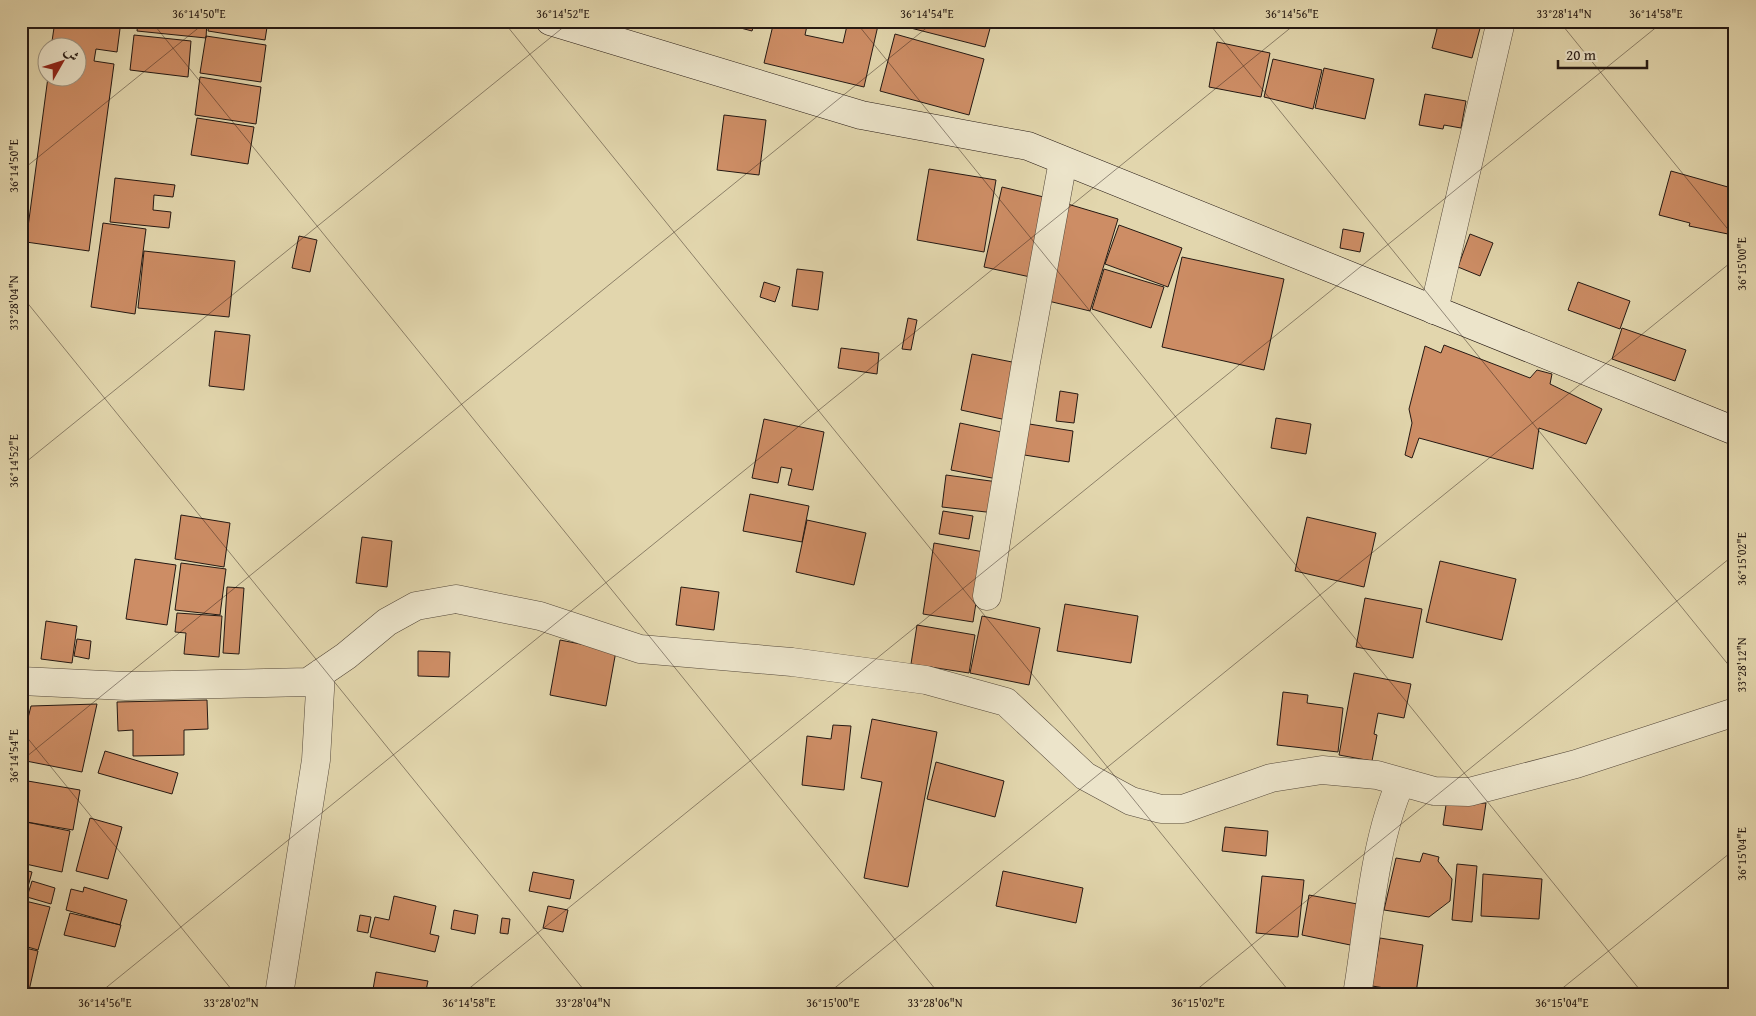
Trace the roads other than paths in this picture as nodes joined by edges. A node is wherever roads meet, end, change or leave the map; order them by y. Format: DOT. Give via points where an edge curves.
graph roads {
  1 [pos="550,21"];
  2 [pos="1501,21"];
  3 [pos="1063,161"];
  4 [pos="1434,310"];
  5 [pos="1735,431"];
  6 [pos="988,596"];
  7 [pos="321,673"];
  8 [pos="21,681"];
  9 [pos="1735,712"];
  10 [pos="1401,782"];
  11 [pos="279,995"];
  12 [pos="1357,995"];
  1 -- 3 [label="street" via="861,115 1028,146"];
  2 -- 4 [label="street"];
  3 -- 4 [label="street"];
  3 -- 6 [label="street"];
  4 -- 5 [label="street"];
  7 -- 8 [label="street" via="308,682 126,686"];
  7 -- 10 [label="street" via="387,622 416,606 456,599 540,616 640,649 792,662 926,680 1006,702 1085,776 1131,801 1160,808 1183,809 1271,778 1322,770"];
  7 -- 11 [label="street" via="316,760"];
  9 -- 10 [label="street" via="1576,764 1469,792 1434,791"];
  10 -- 12 [label="street" via="1392,803 1377,871"];
}
